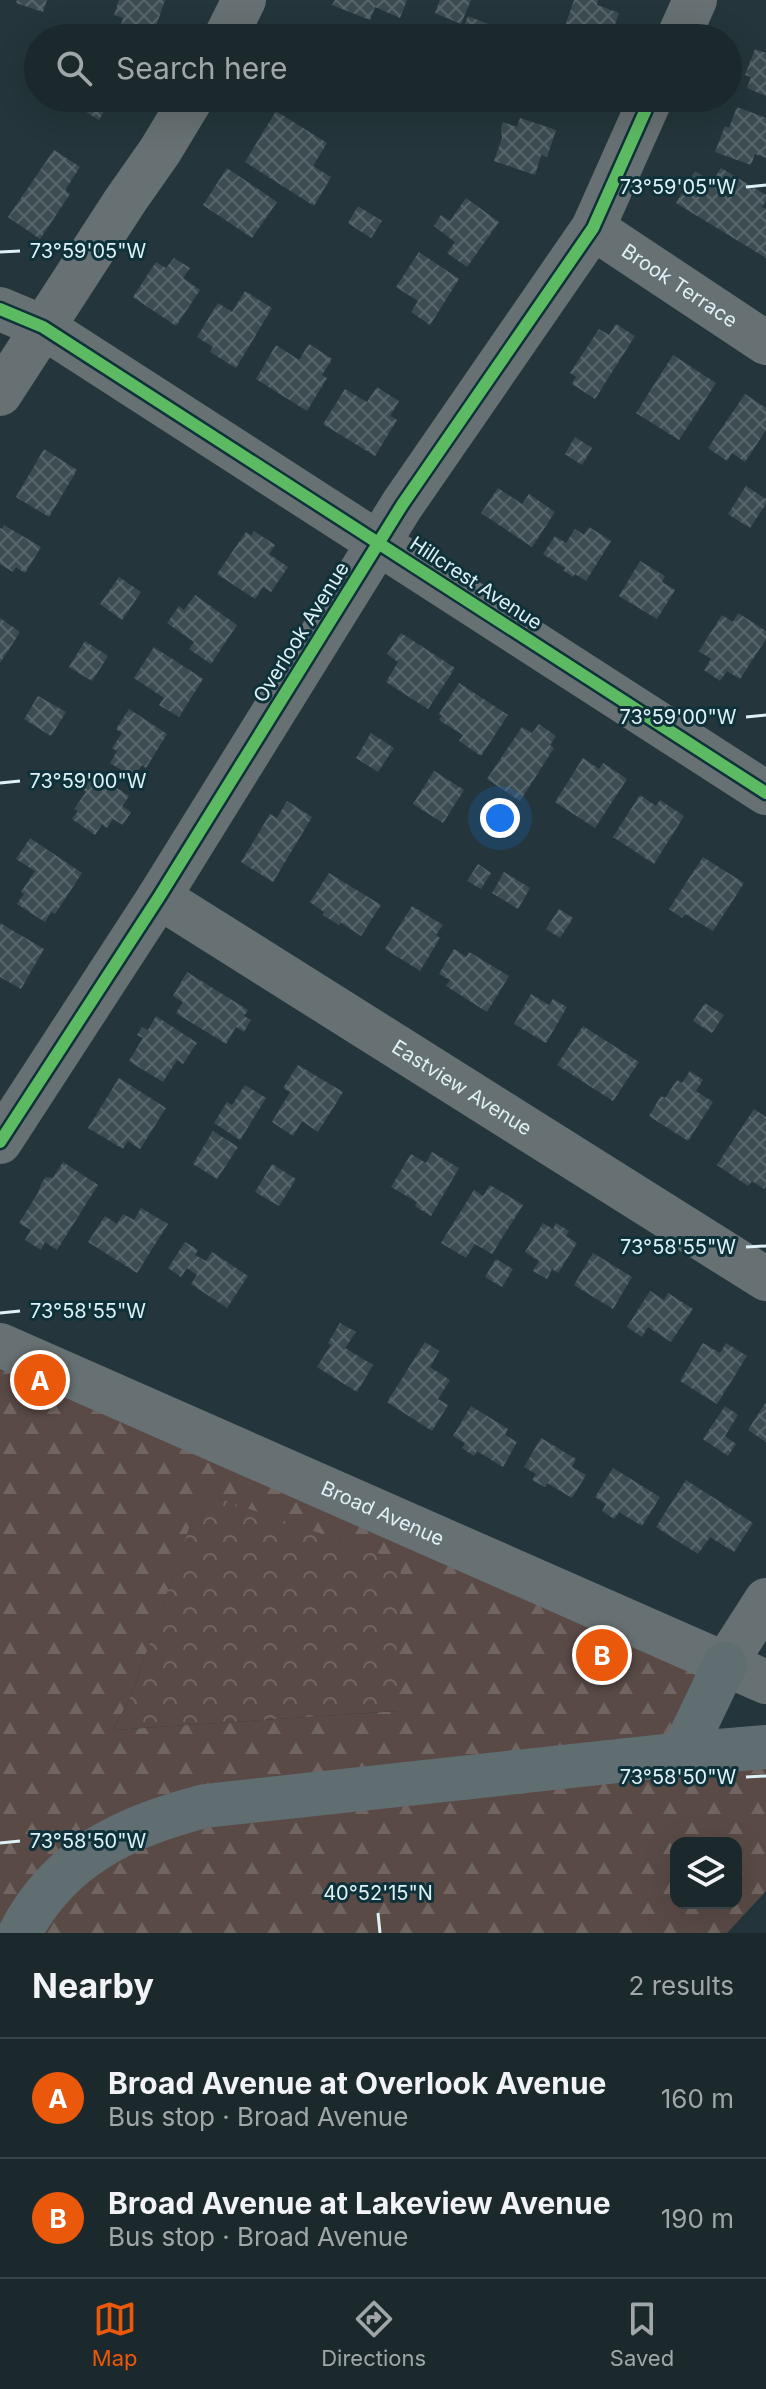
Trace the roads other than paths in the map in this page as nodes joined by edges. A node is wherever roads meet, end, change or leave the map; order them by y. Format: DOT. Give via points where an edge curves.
graph roads {
  1 [pos="244,0"];
  2 [pos="695,0"];
  3 [pos="232,24"];
  4 [pos="684,24"];
  5 [pos="184,112"];
  6 [pos="645,112"];
  7 [pos="593,228"];
  8 [pos="0,309"];
  9 [pos="43,327"];
  10 [pos="766,343"];
  11 [pos="0,394"];
  12 [pos="379,544"];
  13 [pos="766,793"];
  14 [pos="159,897"];
  15 [pos="0,1142"];
  16 [pos="766,1279"];
  17 [pos="0,1345"];
  18 [pos="766,1600"];
  19 [pos="725,1664"];
  20 [pos="766,1682"];
  21 [pos="766,1747"];
  22 [pos="682,1754"];
  23 [pos="20,1933"];
  1 -- 3 [label="street"];
  2 -- 4 [label="street"];
  5 -- 9 [label="street"];
  6 -- 7 [label="street, Overlook Avenue"];
  7 -- 10 [label="street, Brook Terrace"];
  7 -- 12 [label="street, Overlook Avenue"];
  8 -- 9 [label="street, Hillcrest Avenue"];
  9 -- 11 [label="street"];
  9 -- 12 [label="street, Hillcrest Avenue"];
  12 -- 13 [label="street, Hillcrest Avenue"];
  12 -- 14 [label="street, Overlook Avenue"];
  14 -- 15 [label="street, Overlook Avenue"];
  14 -- 16 [label="street, Eastview Avenue"];
  17 -- 19 [label="street, Broad Avenue"];
  18 -- 19 [label="street"];
  19 -- 20 [label="street, Broad Avenue"];
  19 -- 22 [label="highway"];
  21 -- 22 [label="highway"];
  22 -- 23 [label="highway" via="239,1801 174,1814 115,1838 78,1862 46,1892"];
}
